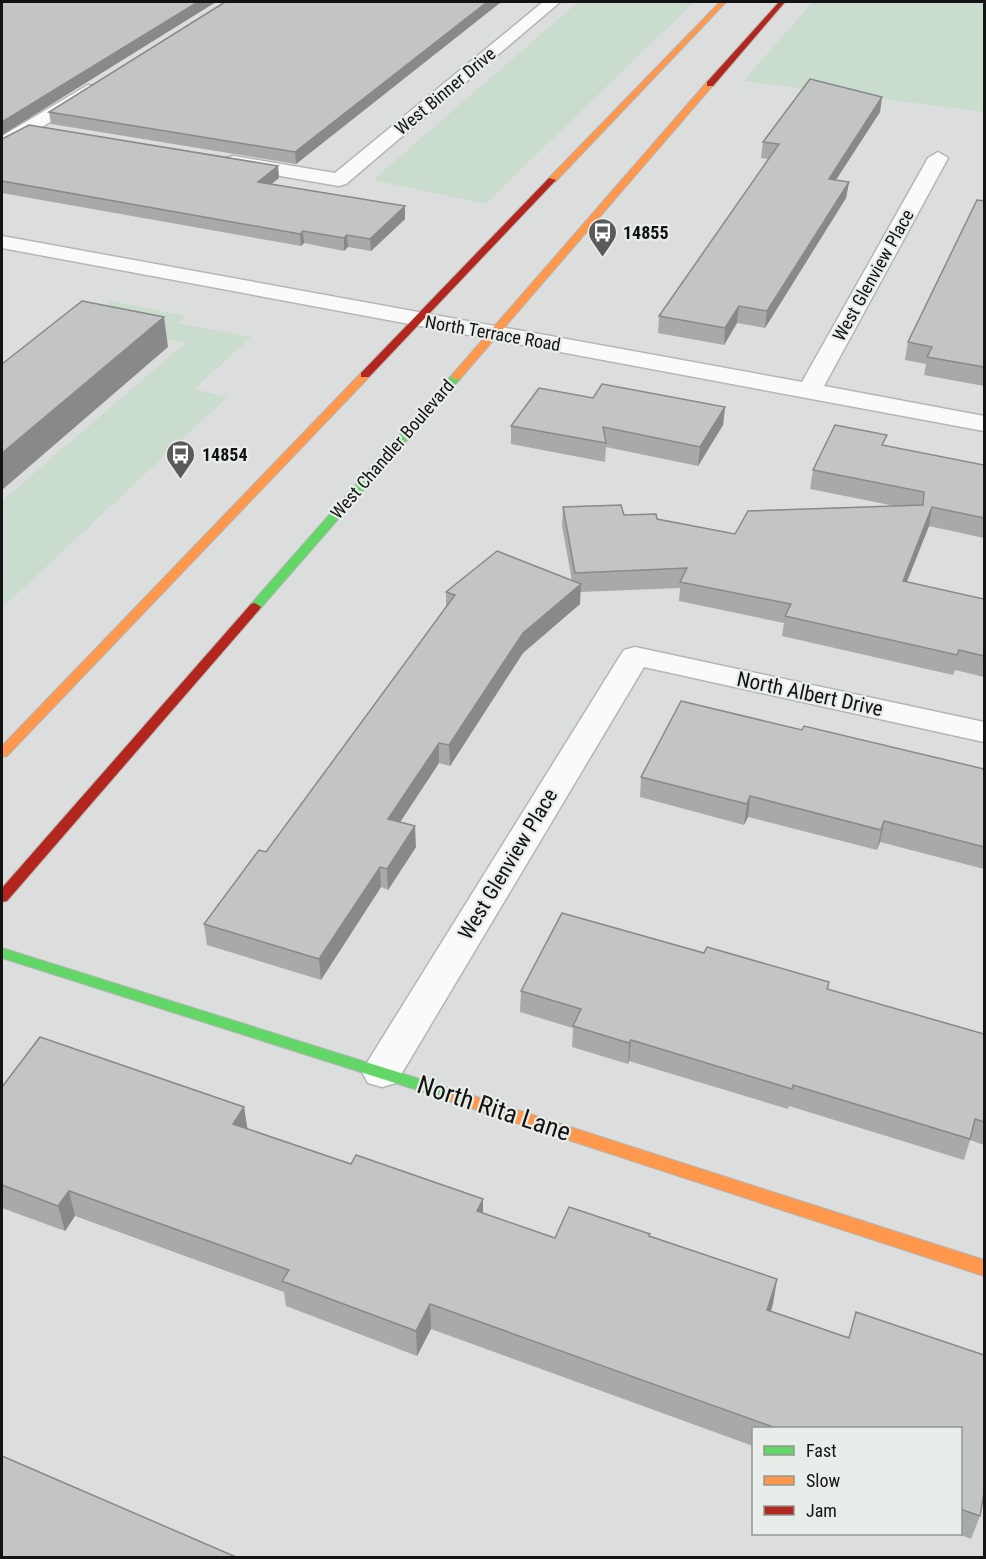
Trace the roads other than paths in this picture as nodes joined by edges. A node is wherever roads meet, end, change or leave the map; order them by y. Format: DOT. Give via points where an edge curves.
graph roads {
  1 [pos="552,2"];
  2 [pos="723,2"];
  3 [pos="782,2"];
  4 [pos="98,83"];
  5 [pos="27,128"];
  6 [pos="56,132"];
  7 [pos="2,144"];
  8 [pos="209,158"];
  9 [pos="938,158"];
  10 [pos="2,242"];
  11 [pos="416,318"];
  12 [pos="494,333"];
  13 [pos="809,392"];
  14 [pos="984,423"];
  15 [pos="635,656"];
  16 [pos="984,732"];
  17 [pos="2,753"];
  18 [pos="2,897"];
  19 [pos="2,953"];
  20 [pos="382,1072"];
  21 [pos="984,1268"];
  1 -- 8 [label="street, West Binner Drive" via="339,180"];
  2 -- 11 [label="main road"];
  3 -- 12 [label="main road, West Chandler Boulevard"];
  4 -- 5 [label="street"];
  5 -- 6 [label="street"];
  5 -- 7 [label="street"];
  9 -- 13 [label="street, West Glenview Place"];
  10 -- 11 [label="street, North Terrace Road"];
  11 -- 12 [label="street, North Terrace Road"];
  11 -- 17 [label="main road"];
  12 -- 13 [label="street, North Terrace Road"];
  12 -- 18 [label="main road, West Chandler Boulevard"];
  13 -- 14 [label="street, North Terrace Road"];
  15 -- 16 [label="street, North Albert Drive"];
  15 -- 20 [label="street, West Glenview Place"];
  19 -- 20 [label="main road, North Rita Lane"];
  20 -- 21 [label="main road, North Rita Lane"];
}
